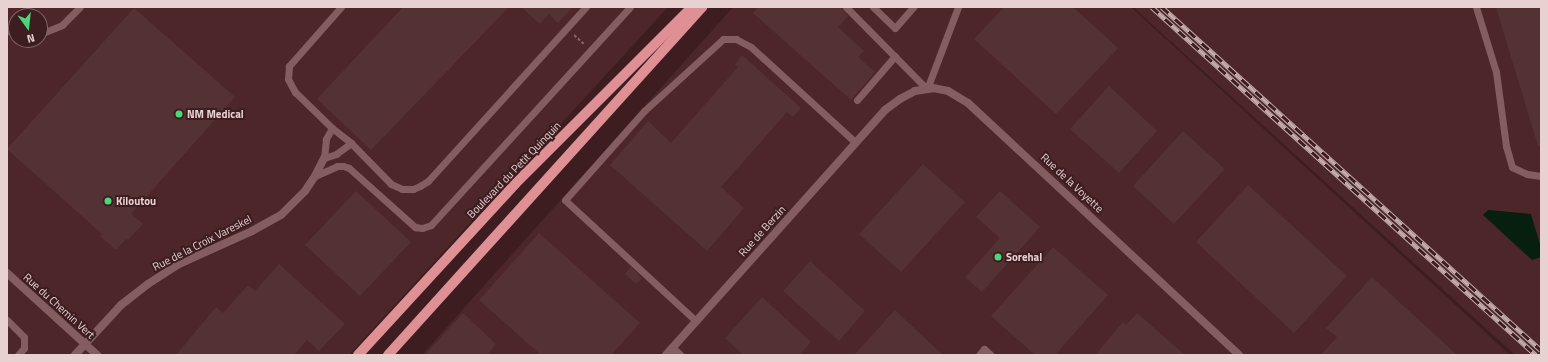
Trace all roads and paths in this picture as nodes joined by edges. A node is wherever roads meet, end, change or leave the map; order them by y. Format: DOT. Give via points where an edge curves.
graph roads {
  1 [pos="80,7"];
  2 [pos="341,7"];
  3 [pos="586,7"];
  4 [pos="630,7"];
  5 [pos="692,7"];
  6 [pos="702,7"];
  7 [pos="846,7"];
  8 [pos="873,7"];
  9 [pos="913,7"];
  10 [pos="958,7"];
  11 [pos="1476,7"];
  12 [pos="567,29"];
  13 [pos="48,31"];
  14 [pos="591,50"];
  15 [pos="895,56"];
  16 [pos="927,89"];
  17 [pos="857,100"];
  18 [pos="874,121"];
  19 [pos="332,128"];
  20 [pos="855,142"];
  21 [pos="351,144"];
  22 [pos="324,158"];
  23 [pos="315,176"];
  24 [pos="1541,176"];
  25 [pos="7,273"];
  26 [pos="7,320"];
  27 [pos="696,321"];
  28 [pos="85,344"];
  29 [pos="672,348"];
  30 [pos="18,355"];
  31 [pos="75,355"];
  32 [pos="97,355"];
  33 [pos="358,355"];
  34 [pos="388,355"];
  35 [pos="666,355"];
  36 [pos="680,355"];
  37 [pos="979,355"];
  38 [pos="991,355"];
  39 [pos="1239,355"];
  1 -- 13 [label="lane" via="62,25"];
  2 -- 19 [label="lane" via="289,66 288,79 295,92"];
  3 -- 12 [label="lane"];
  4 -- 14 [label="lane"];
  5 -- 33 [label="main road, Boulevard du Petit Quinquin" via="515,184"];
  6 -- 34 [label="main road"];
  7 -- 15 [label="lane"];
  8 -- 9 [label="lane" via="895,28"];
  10 -- 16 [label="lane"];
  11 -- 24 [label="lane" via="1496,72 1506,146 1512,167 1527,174"];
  12 -- 14 [label="path"];
  12 -- 21 [label="lane" via="428,181 420,186 402,189 391,184"];
  14 -- 23 [label="lane" via="431,225 415,227 349,168 337,166"];
  15 -- 16 [label="lane"];
  15 -- 17 [label="lane"];
  16 -- 18 [label="street, Rue de la Voyette" via="915,91 900,99"];
  16 -- 39 [label="street, Rue de la Voyette" via="948,91 968,103"];
  18 -- 20 [label="street, Rue de Berzin"];
  19 -- 21 [label="lane"];
  19 -- 22 [label="lane" via="326,140"];
  20 -- 27 [label="street, Rue de Berzin"];
  20 -- 27 [label="lane" via="751,47 736,39 723,39 644,111 565,200"];
  21 -- 22 [label="lane"];
  22 -- 23 [label="street, Rue de la Croix Vareskel"];
  23 -- 28 [label="street, Rue de la Croix Vareskel" via="281,215 180,264 148,284 121,305"];
  25 -- 28 [label="street, Rue du Chemin Vert"];
  26 -- 30 [label="lane" via="24,337 24,348"];
  27 -- 29 [label="street, Rue de Berzin"];
  28 -- 31 [label="street, Rue de la Croix Vareskel"];
  28 -- 32 [label="street, Rue du Chemin Vert"];
  29 -- 35 [label="street, Rue de Berzin"];
  29 -- 36 [label="street"];
  37 -- 38 [label="lane" via="984,349"];
}
